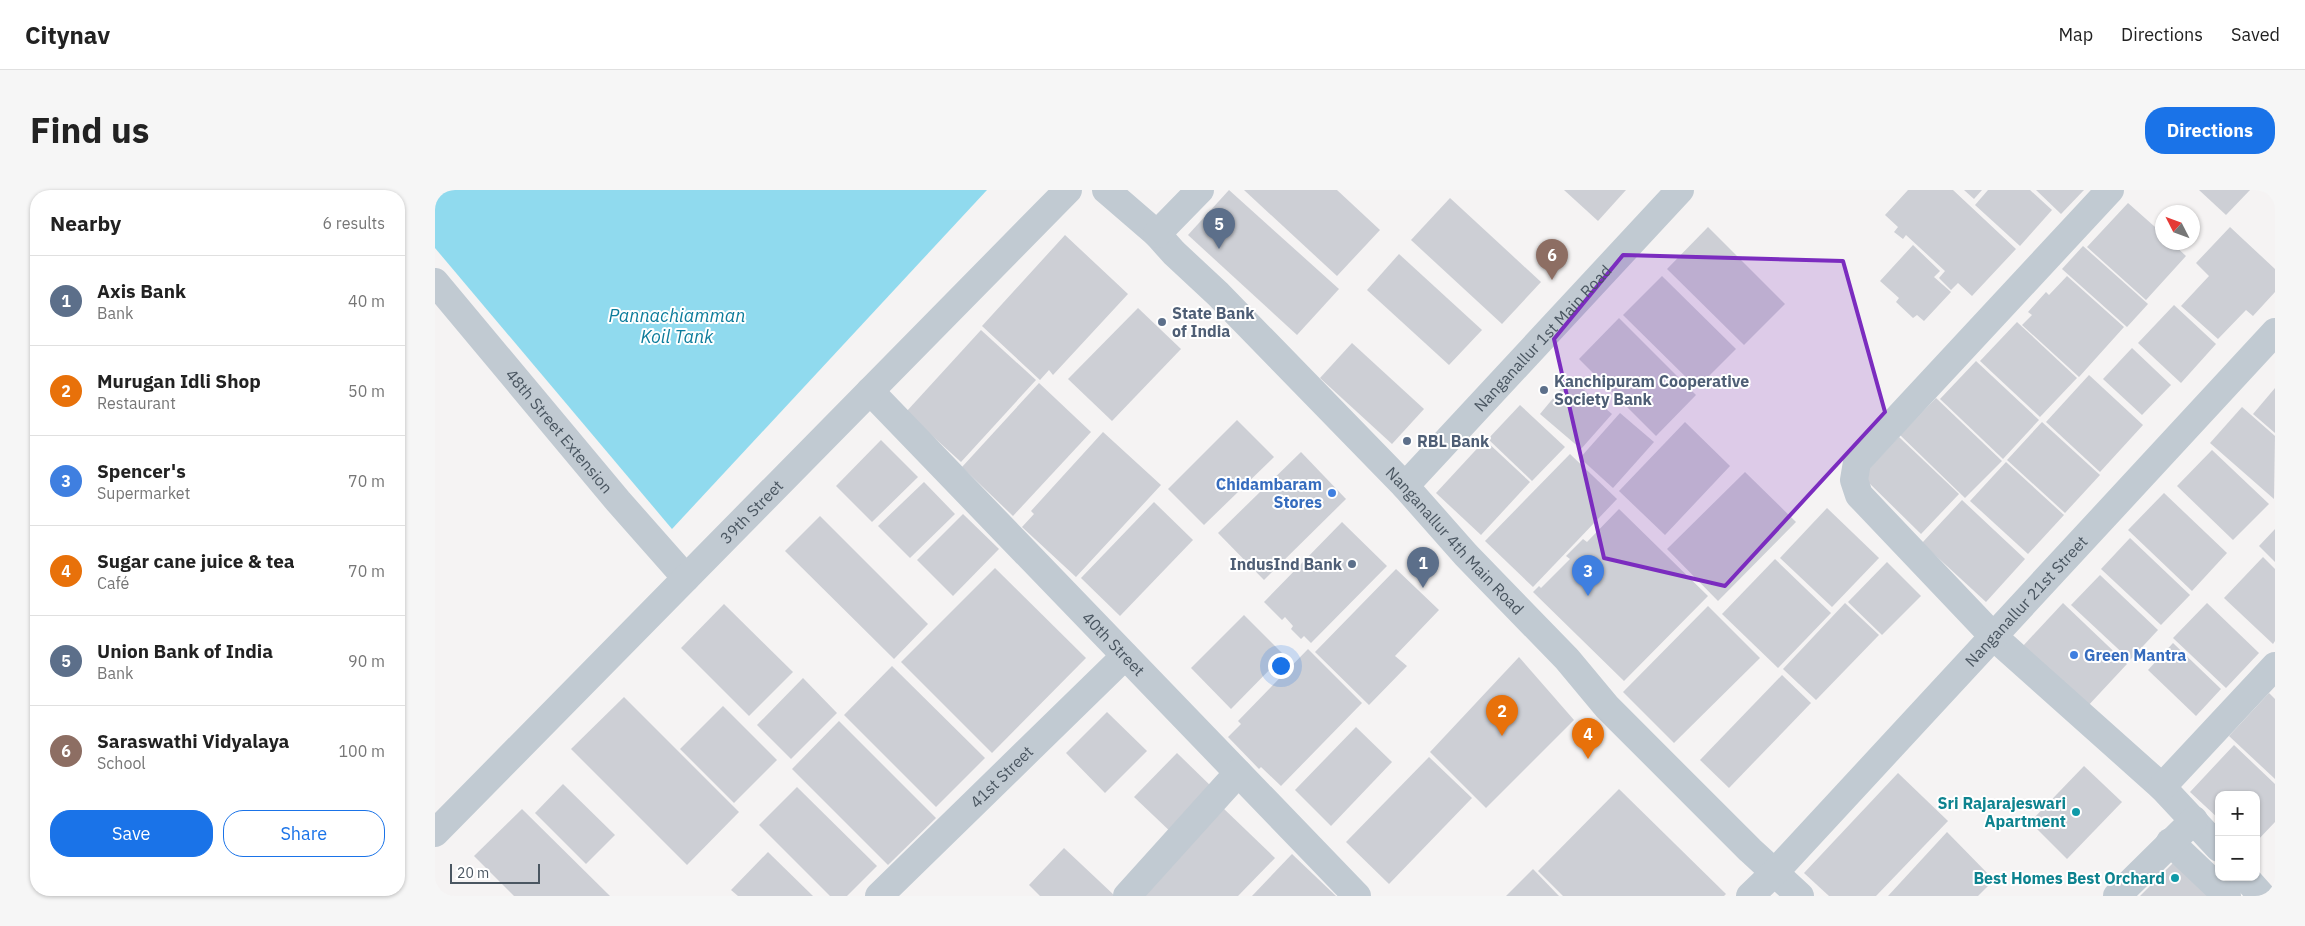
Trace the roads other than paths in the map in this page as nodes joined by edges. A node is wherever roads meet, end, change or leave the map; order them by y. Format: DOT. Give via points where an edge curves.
graph roads {
  1 [pos="1068,190"];
  2 [pos="1106,190"];
  3 [pos="1200,190"];
  4 [pos="1680,190"];
  5 [pos="2110,190"];
  6 [pos="1157,234"];
  7 [pos="435,282"];
  8 [pos="2275,332"];
  9 [pos="870,391"];
  10 [pos="1405,486"];
  11 [pos="686,578"];
  12 [pos="1993,637"];
  13 [pos="1125,656"];
  14 [pos="2275,666"];
  15 [pos="1238,773"];
  16 [pos="2162,787"];
  17 [pos="2195,820"];
  18 [pos="435,833"];
  19 [pos="2170,842"];
  20 [pos="2215,843"];
  21 [pos="1775,871"];
  22 [pos="2249,881"];
  23 [pos="884,894"];
  24 [pos="1127,896"];
  25 [pos="1357,896"];
  26 [pos="1750,896"];
  27 [pos="1800,896"];
  28 [pos="2117,896"];
  29 [pos="2227,896"];
  30 [pos="2262,896"];
  1 -- 9 [label="street, 39th Street"];
  2 -- 6 [label="street, Nanganallur 4th Main Road"];
  3 -- 6 [label="street"];
  4 -- 10 [label="street, Nanganallur 1st Main Road"];
  5 -- 12 [label="street" via="1857,462 1854,480 1859,495"];
  6 -- 10 [label="street, Nanganallur 4th Main Road"];
  7 -- 11 [label="street, 48th Street Extension"];
  8 -- 12 [label="street, Nanganallur 21st Street"];
  9 -- 11 [label="street, 39th Street"];
  9 -- 13 [label="street, 40th Street"];
  10 -- 21 [label="street, Nanganallur 4th Main Road" via="1466,555 1567,659 1607,707"];
  11 -- 18 [label="street, 39th Street"];
  12 -- 16 [label="street"];
  12 -- 21 [label="street, Nanganallur 21st Street"];
  13 -- 15 [label="street, 40th Street"];
  13 -- 23 [label="street, 41st Street"];
  14 -- 16 [label="street"];
  15 -- 24 [label="street"];
  15 -- 25 [label="street, 40th Street"];
  16 -- 17 [label="street"];
  17 -- 19 [label="street"];
  17 -- 20 [label="street"];
  19 -- 28 [label="street"];
  19 -- 29 [label="street"];
  21 -- 26 [label="street, Nanganallur 21st Street"];
  21 -- 27 [label="street, Nanganallur 4th Main Road"];
  22 -- 30 [label="street"];
}
